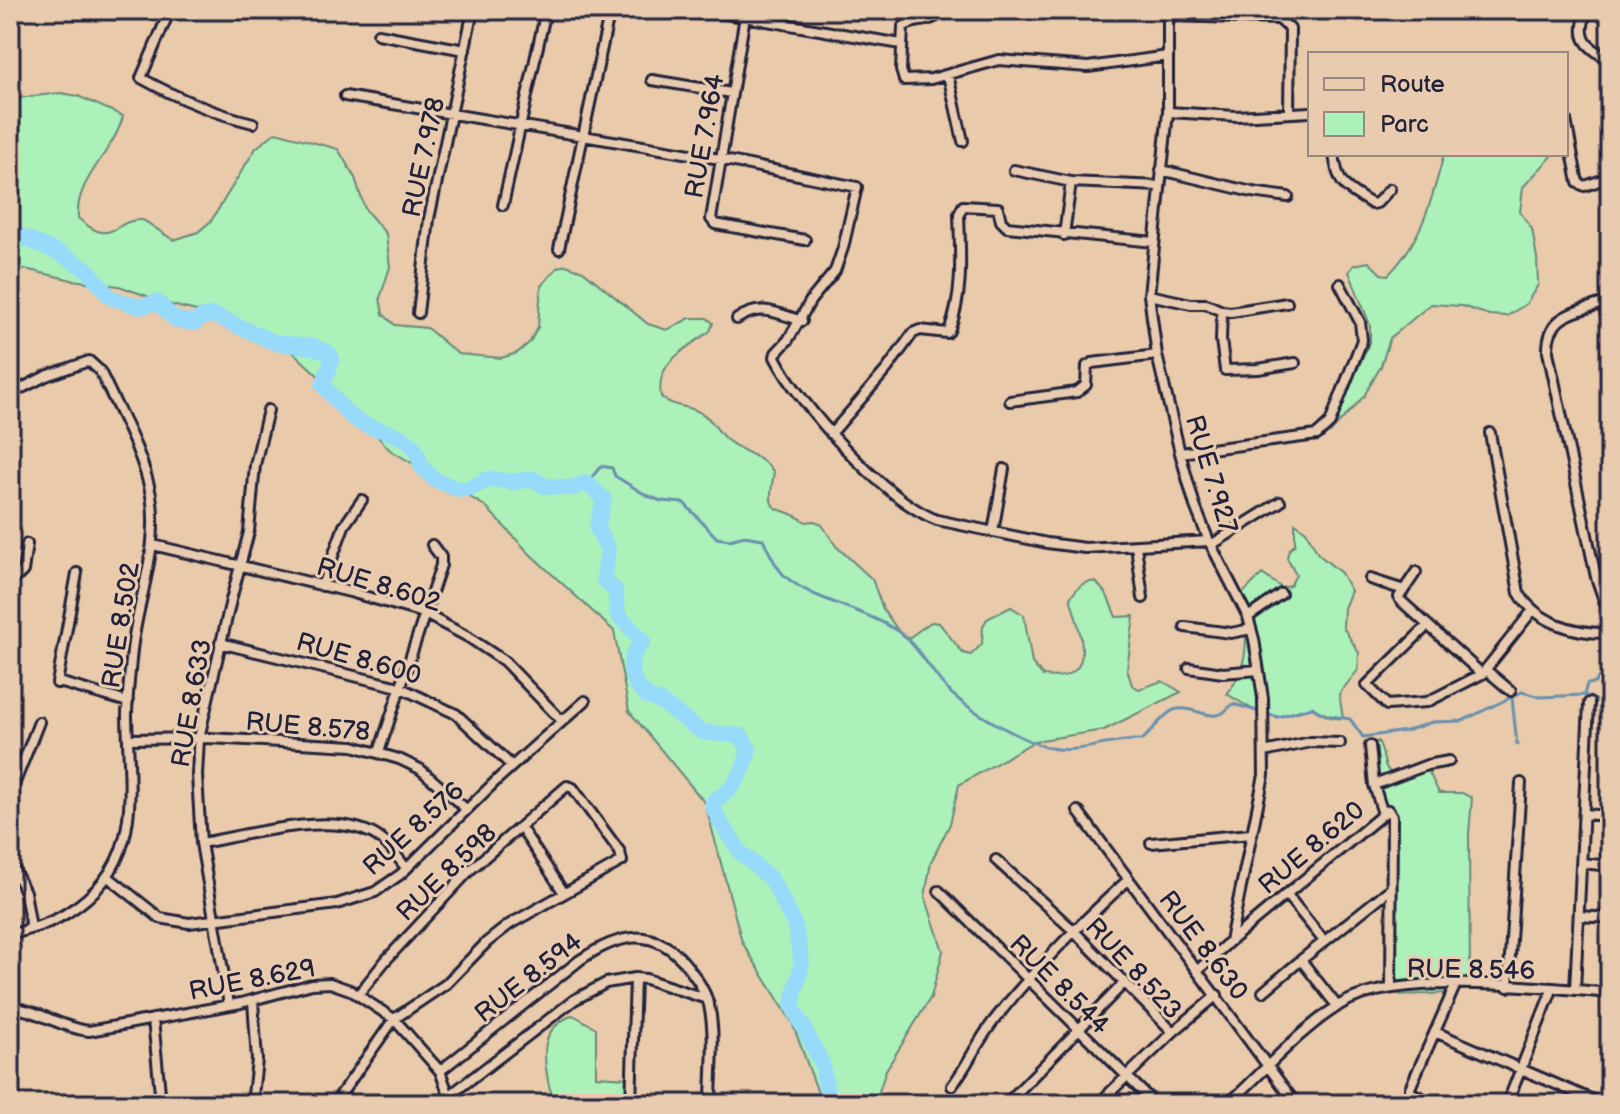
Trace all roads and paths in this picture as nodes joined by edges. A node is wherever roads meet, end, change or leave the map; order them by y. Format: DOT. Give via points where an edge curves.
graph roads {
  1 [pos="170,10"];
  2 [pos="473,10"];
  3 [pos="546,10"];
  4 [pos="610,10"];
  5 [pos="703,10"];
  6 [pos="944,10"];
  7 [pos="1587,10"];
  8 [pos="1167,13"];
  9 [pos="745,14"];
  10 [pos="378,34"];
  11 [pos="901,44"];
  12 [pos="465,50"];
  13 [pos="1168,56"];
  14 [pos="1610,61"];
  15 [pos="948,75"];
  16 [pos="652,80"];
  17 [pos="731,93"];
  18 [pos="345,96"];
  19 [pos="1168,112"];
  20 [pos="1289,112"];
  21 [pos="1308,112"];
  22 [pos="452,114"];
  23 [pos="253,123"];
  24 [pos="522,125"];
  25 [pos="1568,130"];
  26 [pos="583,135"];
  27 [pos="963,141"];
  28 [pos="1334,156"];
  29 [pos="720,159"];
  30 [pos="1014,170"];
  31 [pos="1161,170"];
  32 [pos="1610,177"];
  33 [pos="1071,182"];
  34 [pos="1159,186"];
  35 [pos="1390,189"];
  36 [pos="1288,197"];
  37 [pos="503,205"];
  38 [pos="1064,235"];
  39 [pos="805,240"];
  40 [pos="1154,242"];
  41 [pos="559,249"];
  42 [pos="1340,284"];
  43 [pos="1149,295"];
  44 [pos="1607,302"];
  45 [pos="1287,303"];
  46 [pos="1222,311"];
  47 [pos="418,313"];
  48 [pos="737,319"];
  49 [pos="802,321"];
  50 [pos="1610,332"];
  51 [pos="1157,355"];
  52 [pos="1295,363"];
  53 [pos="10,394"];
  54 [pos="1010,401"];
  55 [pos="268,410"];
  56 [pos="1490,433"];
  57 [pos="831,434"];
  58 [pos="1180,453"];
  59 [pos="1004,469"];
  60 [pos="362,500"];
  61 [pos="1280,502"];
  62 [pos="993,532"];
  63 [pos="1210,543"];
  64 [pos="27,544"];
  65 [pos="153,545"];
  66 [pos="432,545"];
  67 [pos="1136,546"];
  68 [pos="239,566"];
  69 [pos="1416,572"];
  70 [pos="77,573"];
  71 [pos="10,575"];
  72 [pos="1370,579"];
  73 [pos="322,586"];
  74 [pos="1404,590"];
  75 [pos="1281,594"];
  76 [pos="1143,598"];
  77 [pos="1533,610"];
  78 [pos="423,613"];
  79 [pos="1248,617"];
  80 [pos="1610,618"];
  81 [pos="1428,625"];
  82 [pos="1185,627"];
  83 [pos="1251,629"];
  84 [pos="1610,633"];
  85 [pos="220,643"];
  86 [pos="1189,668"];
  87 [pos="1258,670"];
  88 [pos="1484,672"];
  89 [pos="399,687"];
  90 [pos="1511,691"];
  91 [pos="585,701"];
  92 [pos="128,702"];
  93 [pos="1589,703"];
  94 [pos="562,721"];
  95 [pos="39,722"];
  96 [pos="199,738"];
  97 [pos="128,739"];
  98 [pos="1340,743"];
  99 [pos="1370,746"];
  100 [pos="379,752"];
  101 [pos="1264,752"];
  102 [pos="1449,761"];
  103 [pos="512,766"];
  104 [pos="1521,783"];
  105 [pos="1374,785"];
  106 [pos="466,809"];
  107 [pos="1078,811"];
  108 [pos="1383,814"];
  109 [pos="1584,814"];
  110 [pos="1610,816"];
  111 [pos="521,828"];
  112 [pos="1251,834"];
  113 [pos="201,843"];
  114 [pos="1151,843"];
  115 [pos="10,852"];
  116 [pos="996,860"];
  117 [pos="10,861"];
  118 [pos="1582,863"];
  119 [pos="1610,866"];
  120 [pos="406,868"];
  121 [pos="107,876"];
  122 [pos="1129,879"];
  123 [pos="1389,890"];
  124 [pos="939,891"];
  125 [pos="564,893"];
  126 [pos="1286,894"];
  127 [pos="1579,916"];
  128 [pos="1610,918"];
  129 [pos="214,919"];
  130 [pos="31,928"];
  131 [pos="1073,930"];
  132 [pos="10,935"];
  133 [pos="1230,941"];
  134 [pos="1324,941"];
  135 [pos="1301,960"];
  136 [pos="1198,970"];
  137 [pos="635,978"];
  138 [pos="1027,979"];
  139 [pos="1125,982"];
  140 [pos="1456,984"];
  141 [pos="1508,987"];
  142 [pos="1391,988"];
  143 [pos="1552,990"];
  144 [pos="1575,990"];
  145 [pos="1263,992"];
  146 [pos="1610,993"];
  147 [pos="358,995"];
  148 [pos="1217,995"];
  149 [pos="707,999"];
  150 [pos="253,1001"];
  151 [pos="229,1005"];
  152 [pos="1337,1006"];
  153 [pos="10,1007"];
  154 [pos="153,1019"];
  155 [pos="394,1019"];
  156 [pos="1078,1030"];
  157 [pos="1173,1032"];
  158 [pos="1435,1032"];
  159 [pos="1270,1066"];
  160 [pos="1523,1068"];
  161 [pos="440,1071"];
  162 [pos="1126,1077"];
  163 [pos="952,1086"];
  164 [pos="450,1100"];
  165 [pos="161,1104"];
  166 [pos="252,1104"];
  167 [pos="334,1104"];
  168 [pos="631,1104"];
  169 [pos="711,1104"];
  170 [pos="1006,1104"];
  171 [pos="1098,1104"];
  172 [pos="1155,1104"];
  173 [pos="1228,1104"];
  174 [pos="1296,1104"];
  175 [pos="1434,1104"];
  176 [pos="1507,1104"];
  177 [pos="1602,1104"];
  1 -- 23 [label="street" via="141,78 201,108"];
  2 -- 12 [label="street, RUE 7.978"];
  3 -- 24 [label="street"];
  4 -- 26 [label="street"];
  5 -- 9 [label="street"];
  6 -- 11 [label="street" via="931,21 903,27"];
  7 -- 14 [label="street" via="1581,28 1585,42"];
  8 -- 13 [label="street, RUE 7.927"];
  8 -- 20 [label="street" via="1286,23"];
  9 -- 11 [label="street"];
  9 -- 17 [label="street, RUE 7.964"];
  10 -- 12 [label="street"];
  11 -- 15 [label="street" via="904,80"];
  12 -- 22 [label="street, RUE 7.978"];
  13 -- 15 [label="street" via="1088,67 999,60"];
  13 -- 19 [label="street, RUE 7.927"];
  15 -- 27 [label="street"];
  16 -- 17 [label="street"];
  17 -- 29 [label="street, RUE 7.964"];
  18 -- 22 [label="street"];
  19 -- 20 [label="street"];
  19 -- 31 [label="street, RUE 7.927"];
  20 -- 21 [label="street"];
  22 -- 24 [label="street"];
  22 -- 47 [label="street, RUE 7.978" via="429,219"];
  24 -- 26 [label="street"];
  24 -- 37 [label="street"];
  25 -- 32 [label="street" via="1578,183 1585,186"];
  26 -- 29 [label="street"];
  26 -- 41 [label="street"];
  28 -- 35 [label="street" via="1338,178 1372,204"];
  29 -- 39 [label="street, RUE 7.964" via="711,215 715,224"];
  29 -- 49 [label="street" via="857,187 835,271 811,300"];
  30 -- 33 [label="street"];
  31 -- 34 [label="street, RUE 7.927"];
  31 -- 36 [label="street"];
  33 -- 34 [label="street"];
  33 -- 38 [label="street"];
  34 -- 40 [label="street, RUE 7.927"];
  38 -- 40 [label="street"];
  38 -- 57 [label="street" via="1007,227 998,208 963,206 961,278 949,331 913,333"];
  40 -- 43 [label="street, RUE 7.927"];
  42 -- 58 [label="street" via="1360,322 1362,340 1325,429 1317,435"];
  43 -- 46 [label="street"];
  43 -- 51 [label="street, RUE 7.927"];
  44 -- 50 [label="street"];
  44 -- 80 [label="street" via="1558,321 1547,337 1592,563"];
  45 -- 46 [label="street"];
  46 -- 52 [label="street" via="1225,370"];
  48 -- 49 [label="street" via="759,308"];
  49 -- 57 [label="street" via="775,357"];
  51 -- 54 [label="street" via="1092,363 1087,366 1086,385 1077,392"];
  51 -- 58 [label="street, RUE 7.927"];
  53 -- 65 [label="street, RUE 8.502" via="89,361 100,371 147,481"];
  55 -- 68 [label="street, RUE 8.633"];
  56 -- 77 [label="street" via="1519,593"];
  57 -- 62 [label="street" via="879,481 922,513"];
  58 -- 63 [label="street, RUE 7.927"];
  59 -- 62 [label="street"];
  60 -- 73 [label="street" via="344,526"];
  61 -- 63 [label="street"];
  62 -- 67 [label="street" via="1085,548"];
  63 -- 67 [label="street"];
  63 -- 79 [label="street, RUE 7.927"];
  64 -- 71 [label="street" via="23,571"];
  65 -- 68 [label="street, RUE 8.602"];
  65 -- 92 [label="street, RUE 8.502" via="134,636"];
  66 -- 78 [label="street" via="441,565"];
  67 -- 76 [label="street"];
  68 -- 73 [label="street, RUE 8.602"];
  68 -- 85 [label="street, RUE 8.633"];
  69 -- 74 [label="street"];
  70 -- 92 [label="street" via="57,683"];
  72 -- 74 [label="street"];
  73 -- 78 [label="street, RUE 8.602"];
  74 -- 81 [label="street" via="1400,600"];
  75 -- 79 [label="street"];
  77 -- 84 [label="street" via="1567,627"];
  77 -- 88 [label="street"];
  78 -- 89 [label="street"];
  78 -- 94 [label="street, RUE 8.602" via="504,661"];
  79 -- 83 [label="street, RUE 7.927"];
  81 -- 88 [label="street"];
  81 -- 88 [label="street" via="1367,685 1387,705 1427,702"];
  82 -- 83 [label="street" via="1231,633"];
  83 -- 87 [label="street, RUE 7.927"];
  85 -- 89 [label="street, RUE 8.600"];
  85 -- 96 [label="street, RUE 8.633"];
  86 -- 87 [label="street" via="1223,673"];
  87 -- 101 [label="street, RUE 7.927"];
  88 -- 90 [label="street"];
  89 -- 100 [label="street"];
  89 -- 103 [label="street, RUE 8.600" via="456,714"];
  91 -- 94 [label="street, RUE 8.576"];
  92 -- 97 [label="street, RUE 8.502"];
  93 -- 109 [label="street"];
  94 -- 103 [label="street, RUE 8.576"];
  95 -- 115 [label="street" via="12,790 15,824"];
  96 -- 97 [label="street, RUE 8.578"];
  96 -- 100 [label="street, RUE 8.578"];
  96 -- 113 [label="street, RUE 8.633"];
  97 -- 121 [label="street, RUE 8.502" via="129,824"];
  98 -- 101 [label="street" via="1311,742"];
  99 -- 105 [label="street"];
  100 -- 106 [label="street, RUE 8.578" via="420,769"];
  101 -- 112 [label="street, RUE 7.927"];
  102 -- 105 [label="street"];
  103 -- 106 [label="street, RUE 8.576"];
  104 -- 141 [label="street"];
  105 -- 108 [label="street"];
  106 -- 120 [label="street, RUE 8.576"];
  107 -- 122 [label="street, RUE 8.630"];
  108 -- 123 [label="street, RUE 8.620" via="1388,810 1392,816"];
  108 -- 126 [label="street, RUE 8.620"];
  109 -- 110 [label="street"];
  109 -- 118 [label="street"];
  111 -- 125 [label="street"];
  111 -- 125 [label="street, RUE 8.598" via="570,785 620,852 622,861"];
  111 -- 147 [label="street, RUE 8.598" via="470,870"];
  112 -- 114 [label="street"];
  112 -- 133 [label="street, RUE 7.927"];
  113 -- 120 [label="street" via="287,828 354,827 382,840"];
  113 -- 129 [label="street, RUE 8.633"];
  116 -- 131 [label="street, RUE 8.523"];
  117 -- 130 [label="street" via="25,892"];
  118 -- 119 [label="street"];
  118 -- 127 [label="street"];
  120 -- 129 [label="street, RUE 8.576" via="375,892 337,904"];
  121 -- 129 [label="street, RUE 8.576" via="160,918 189,923"];
  121 -- 130 [label="street, RUE 8.502" via="68,913"];
  122 -- 131 [label="street"];
  122 -- 136 [label="street, RUE 8.630"];
  123 -- 134 [label="street"];
  123 -- 142 [label="street, RUE 8.620"];
  124 -- 138 [label="street, RUE 8.544"];
  125 -- 155 [label="street" via="510,924 446,984"];
  126 -- 133 [label="street, RUE 8.620"];
  126 -- 134 [label="street"];
  127 -- 128 [label="street"];
  127 -- 144 [label="street"];
  129 -- 151 [label="street, RUE 8.633"];
  130 -- 132 [label="street, RUE 8.502"];
  131 -- 138 [label="street"];
  131 -- 139 [label="street, RUE 8.523"];
  133 -- 136 [label="street, RUE 8.620"];
  134 -- 135 [label="street"];
  135 -- 145 [label="street"];
  135 -- 152 [label="street"];
  136 -- 148 [label="street, RUE 8.630"];
  137 -- 149 [label="street"];
  137 -- 164 [label="street" via="606,983 574,1000"];
  137 -- 168 [label="street"];
  138 -- 156 [label="street, RUE 8.544"];
  138 -- 163 [label="street"];
  139 -- 156 [label="street"];
  139 -- 157 [label="street, RUE 8.523"];
  140 -- 141 [label="street, RUE 8.546"];
  140 -- 142 [label="street, RUE 8.546"];
  140 -- 158 [label="street"];
  141 -- 143 [label="street, RUE 8.546"];
  142 -- 152 [label="street, RUE 8.546"];
  143 -- 144 [label="street, RUE 8.546"];
  143 -- 160 [label="street"];
  144 -- 146 [label="street, RUE 8.546"];
  147 -- 150 [label="street, RUE 8.629" via="320,982"];
  147 -- 155 [label="street, RUE 8.629"];
  148 -- 157 [label="street"];
  148 -- 159 [label="street, RUE 8.630"];
  149 -- 161 [label="street, RUE 8.594" via="696,977 663,943 616,939 580,960"];
  149 -- 169 [label="street, RUE 8.594"];
  150 -- 151 [label="street, RUE 8.629"];
  150 -- 166 [label="street" via="257,1060"];
  151 -- 154 [label="street, RUE 8.629"];
  152 -- 159 [label="street, RUE 8.546"];
  153 -- 154 [label="street, RUE 8.629" via="89,1031"];
  154 -- 165 [label="street"];
  155 -- 161 [label="street, RUE 8.629"];
  155 -- 167 [label="street"];
  156 -- 162 [label="street, RUE 8.544"];
  156 -- 170 [label="street"];
  157 -- 162 [label="street, RUE 8.523"];
  158 -- 160 [label="street"];
  158 -- 175 [label="street" via="1410,1088"];
  159 -- 173 [label="street, RUE 8.546"];
  159 -- 174 [label="street, RUE 8.630"];
  160 -- 176 [label="street"];
  160 -- 177 [label="street"];
  161 -- 164 [label="street, RUE 8.629"];
  162 -- 171 [label="street, RUE 8.523"];
  162 -- 172 [label="street, RUE 8.544"];
}
